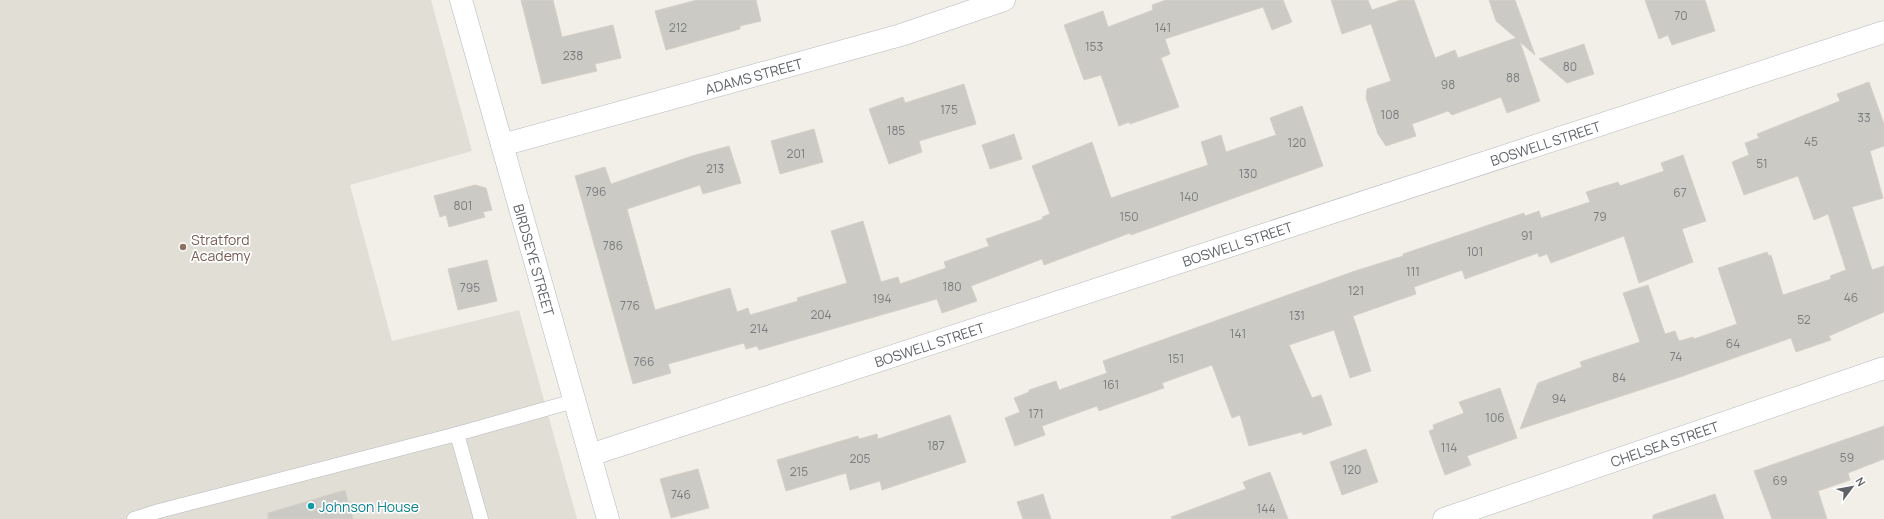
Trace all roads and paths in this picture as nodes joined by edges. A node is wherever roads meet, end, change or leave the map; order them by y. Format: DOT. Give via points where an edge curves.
graph roads {
  1 [pos="461,0"];
  2 [pos="1004,0"];
  3 [pos="1884,32"];
  4 [pos="502,145"];
  5 [pos="1884,368"];
  6 [pos="574,401"];
  7 [pos="457,434"];
  8 [pos="590,455"];
  9 [pos="134,519"];
  10 [pos="481,519"];
  11 [pos="608,519"];
  12 [pos="1444,519"];
  1 -- 4 [label="street, BIRDSEYE STREET"];
  2 -- 4 [label="street, ADAMS STREET" via="901,35"];
  3 -- 8 [label="street, BOSWELL STREET"];
  4 -- 6 [label="street, BIRDSEYE STREET"];
  5 -- 12 [label="street, CHELSEA STREET"];
  6 -- 7 [label="lane"];
  6 -- 8 [label="street, BIRDSEYE STREET"];
  7 -- 9 [label="lane"];
  7 -- 10 [label="lane"];
  8 -- 11 [label="street, BIRDSEYE STREET"];
}
